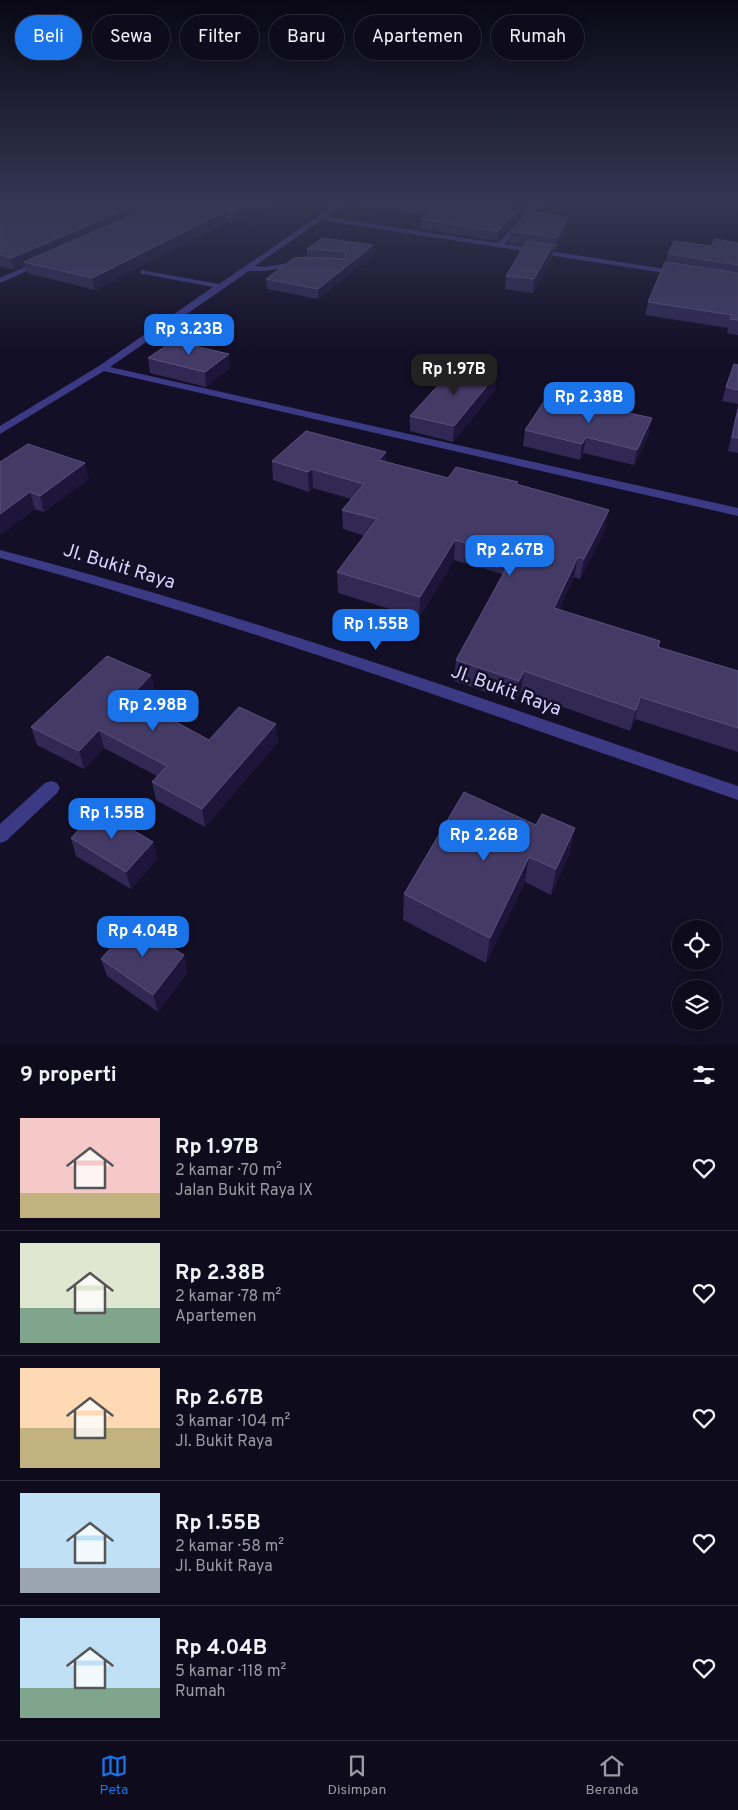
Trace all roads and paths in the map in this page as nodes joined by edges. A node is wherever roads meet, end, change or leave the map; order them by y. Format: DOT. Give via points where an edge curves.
graph roads {
  1 [pos="269,253"];
  2 [pos="549,253"];
  3 [pos="51,258"];
  4 [pos="307,263"];
  5 [pos="247,268"];
  6 [pos="144,272"];
  7 [pos="690,275"];
  8 [pos="0,281"];
  9 [pos="219,286"];
  10 [pos="102,368"];
  11 [pos="0,431"];
  12 [pos="738,512"];
  13 [pos="0,554"];
  14 [pos="51,788"];
  15 [pos="738,793"];
  16 [pos="0,835"];
  1 -- 5 [label="street"];
  2 -- 7 [label="street"];
  3 -- 8 [label="street"];
  4 -- 5 [label="street"];
  5 -- 9 [label="street"];
  6 -- 9 [label="street"];
  9 -- 10 [label="street"];
  10 -- 11 [label="street"];
  10 -- 12 [label="street"];
  13 -- 15 [label="street, Jl. Bukit Raya" via="402,675"];
  14 -- 16 [label="street"];
}
